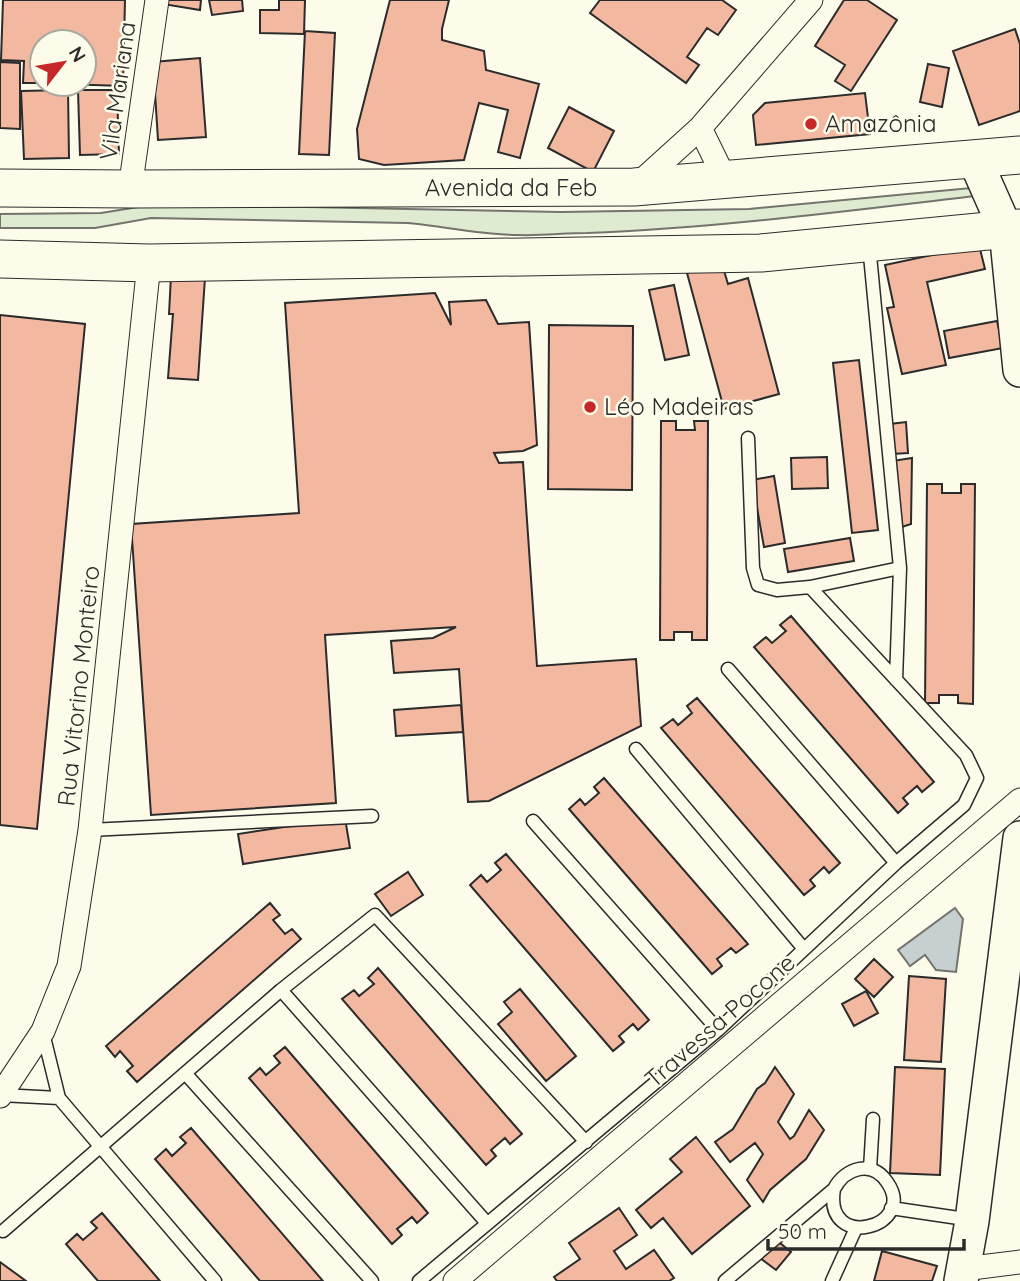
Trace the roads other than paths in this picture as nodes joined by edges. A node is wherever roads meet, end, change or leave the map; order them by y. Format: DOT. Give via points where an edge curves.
graph roads {
  1 [pos="158,0"];
  2 [pos="811,0"];
  3 [pos="700,128"];
  4 [pos="1020,155"];
  5 [pos="975,160"];
  6 [pos="726,181"];
  7 [pos="634,187"];
  8 [pos="0,188"];
  9 [pos="130,190"];
  10 [pos="1013,229"];
  11 [pos="869,243"];
  12 [pos="0,259"];
  13 [pos="149,262"];
  14 [pos="1020,370"];
  15 [pos="748,438"];
  16 [pos="900,568"];
  17 [pos="810,587"];
  18 [pos="728,669"];
  19 [pos="896,680"];
  20 [pos="636,748"];
  21 [pos="1020,800"];
  22 [pos="372,816"];
  23 [pos="533,821"];
  24 [pos="90,830"];
  25 [pos="1020,838"];
  26 [pos="896,863"];
  27 [pos="804,949"];
  28 [pos="281,990"];
  29 [pos="718,1030"];
  30 [pos="43,1031"];
  31 [pos="185,1073"];
  32 [pos="0,1095"];
  33 [pos="59,1098"];
  34 [pos="873,1119"];
  35 [pos="586,1142"];
  36 [pos="101,1148"];
  37 [pos="870,1169"];
  38 [pos="834,1189"];
  39 [pos="891,1208"];
  40 [pos="972,1220"];
  41 [pos="486,1222"];
  42 [pos="856,1228"];
  43 [pos="3,1231"];
  44 [pos="1020,1262"];
  45 [pos="962,1275"];
  46 [pos="215,1281"];
  47 [pos="372,1281"];
  48 [pos="419,1281"];
  49 [pos="455,1281"];
  50 [pos="726,1281"];
  51 [pos="832,1281"];
  1 -- 9 [label="street, Vila Mariana"];
  2 -- 3 [label="street"];
  3 -- 6 [label="street"];
  3 -- 7 [label="street"];
  4 -- 5 [label="main road, Avenida da Feb"];
  5 -- 6 [label="main road, Avenida da Feb"];
  5 -- 10 [label="main road"];
  6 -- 7 [label="main road, Avenida da Feb"];
  7 -- 9 [label="main road, Avenida da Feb"];
  8 -- 9 [label="main road, Avenida da Feb"];
  10 -- 11 [label="main road"];
  10 -- 14 [label="main road"];
  11 -- 13 [label="main road" via="761,253"];
  11 -- 16 [label="lane"];
  12 -- 13 [label="main road"];
  13 -- 24 [label="street, Rua Vitorino Monteiro"];
  15 -- 17 [label="lane" via="753,568 758,584 777,590"];
  16 -- 17 [label="lane"];
  16 -- 19 [label="lane"];
  17 -- 19 [label="lane"];
  18 -- 26 [label="lane"];
  19 -- 26 [label="lane" via="966,755 977,778 964,805"];
  20 -- 27 [label="lane"];
  21 -- 49 [label="street, Travessa Pocone"];
  22 -- 24 [label="lane"];
  23 -- 29 [label="lane"];
  24 -- 30 [label="street, Rua Vitorino Monteiro" via="69,966"];
  25 -- 40 [label="main road"];
  26 -- 27 [label="lane"];
  27 -- 29 [label="lane"];
  28 -- 31 [label="lane"];
  28 -- 35 [label="lane" via="375,915"];
  28 -- 41 [label="lane"];
  29 -- 35 [label="lane"];
  30 -- 32 [label="street, Rua Vitorino Monteiro"];
  30 -- 33 [label="lane"];
  31 -- 36 [label="lane"];
  31 -- 47 [label="lane"];
  32 -- 33 [label="lane"];
  33 -- 36 [label="lane"];
  34 -- 37 [label="lane"];
  35 -- 41 [label="lane"];
  36 -- 43 [label="lane"];
  36 -- 46 [label="lane"];
  37 -- 38 [label="lane" via="844,1174"];
  37 -- 39 [label="lane" via="891,1189"];
  38 -- 42 [label="lane" via="832,1199 839,1217"];
  38 -- 50 [label="lane"];
  39 -- 40 [label="lane"];
  39 -- 42 [label="lane" via="881,1223"];
  40 -- 45 [label="main road"];
  41 -- 48 [label="lane"];
  42 -- 51 [label="lane"];
  44 -- 45 [label="street"];
}
